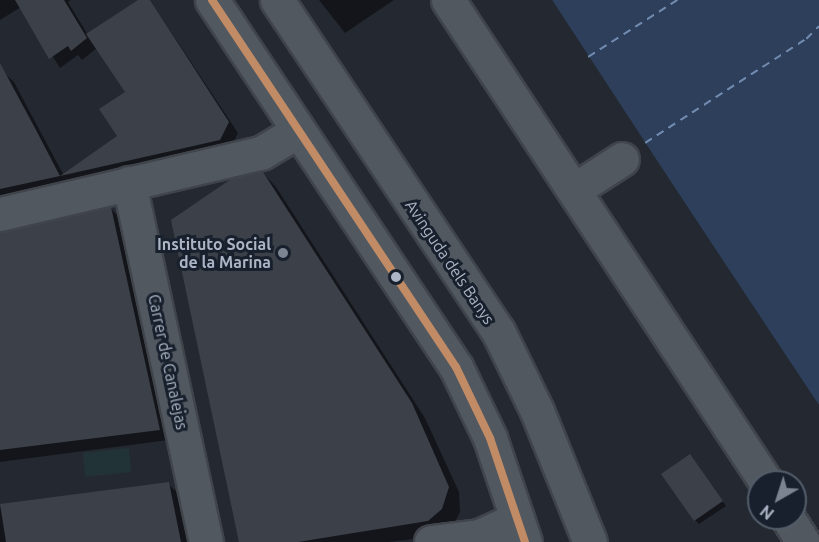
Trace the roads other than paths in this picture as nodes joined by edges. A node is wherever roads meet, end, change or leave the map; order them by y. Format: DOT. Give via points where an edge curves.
graph roads {
  1 [pos="212,0"];
  2 [pos="277,0"];
  3 [pos="448,0"];
  4 [pos="298,131"];
  5 [pos="622,159"];
  6 [pos="129,183"];
  7 [pos="574,190"];
  8 [pos="0,214"];
  9 [pos="758,470"];
  10 [pos="521,531"];
  11 [pos="206,542"];
  12 [pos="431,542"];
  13 [pos="590,542"];
  1 -- 4 [label="street"];
  2 -- 13 [label="street, Avinguda dels Banys" via="498,331 537,411"];
  3 -- 7 [label="street"];
  4 -- 6 [label="street" via="261,153"];
  4 -- 10 [label="street" via="456,367 490,438"];
  5 -- 7 [label="street"];
  6 -- 8 [label="street"];
  6 -- 11 [label="street, Carrer de Canalejas"];
  7 -- 9 [label="street"];
  10 -- 12 [label="street"];
}
